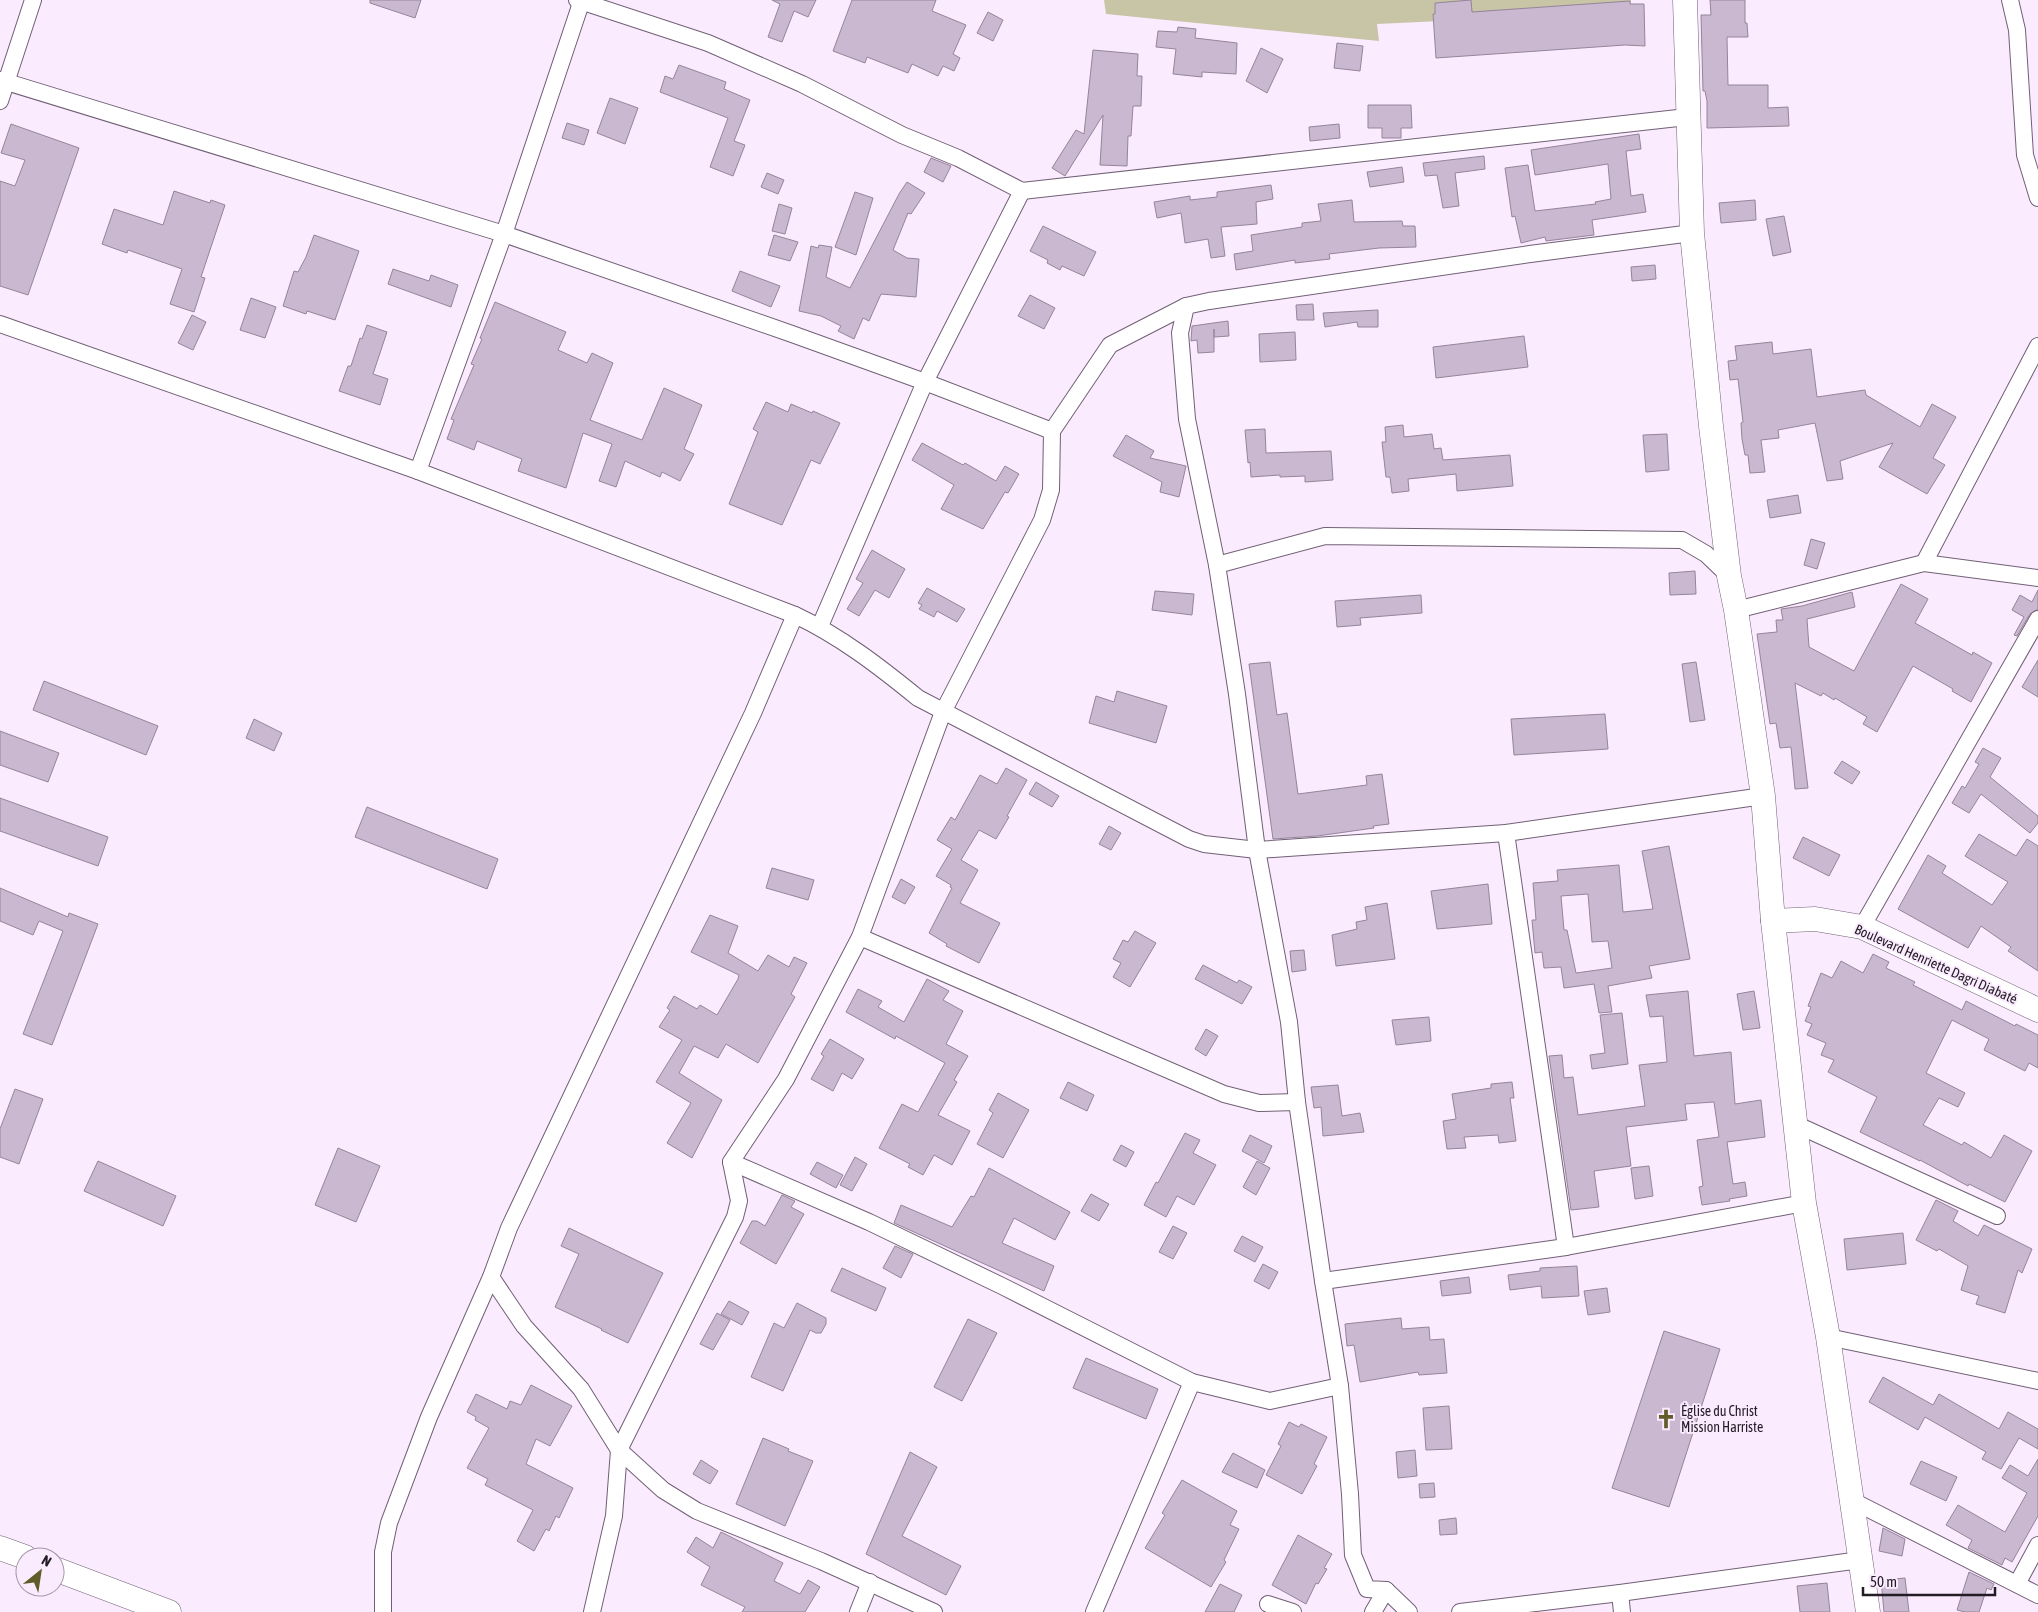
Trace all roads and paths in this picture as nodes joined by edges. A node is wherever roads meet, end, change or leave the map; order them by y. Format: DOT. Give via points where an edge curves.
graph roads {
  1 [pos="33,0"];
  2 [pos="1685,0"];
  3 [pos="2010,0"];
  4 [pos="580,1"];
  5 [pos="3,81"];
  6 [pos="0,101"];
  7 [pos="1687,117"];
  8 [pos="1022,190"];
  9 [pos="2038,198"];
  10 [pos="1692,233"];
  11 [pos="504,234"];
  12 [pos="1186,306"];
  13 [pos="0,324"];
  14 [pos="2038,346"];
  15 [pos="925,382"];
  16 [pos="1052,431"];
  17 [pos="418,471"];
  18 [pos="1924,563"];
  19 [pos="1217,565"];
  20 [pos="1729,576"];
  21 [pos="2038,578"];
  22 [pos="1736,610"];
  23 [pos="795,615"];
  24 [pos="2038,619"];
  25 [pos="820,626"];
  26 [pos="943,712"];
  27 [pos="1763,796"];
  28 [pos="1506,833"];
  29 [pos="1258,850"];
  30 [pos="1773,921"];
  31 [pos="1862,928"];
  32 [pos="860,937"];
  33 [pos="2038,1010"];
  34 [pos="1297,1102"];
  35 [pos="1795,1124"];
  36 [pos="731,1162"];
  37 [pos="1804,1203"];
  38 [pos="1997,1216"];
  39 [pos="1566,1247"];
  40 [pos="491,1277"];
  41 [pos="1323,1281"];
  42 [pos="1828,1337"];
  43 [pos="2038,1381"];
  44 [pos="1192,1382"];
  45 [pos="1340,1386"];
  46 [pos="619,1450"];
  47 [pos="1851,1500"];
  48 [pos="2038,1546"];
  49 [pos="0,1548"];
  50 [pos="15,1553"];
  51 [pos="1860,1560"];
  52 [pos="65,1573"];
  53 [pos="870,1582"];
  54 [pos="2017,1584"];
  55 [pos="1386,1590"];
  56 [pos="1620,1593"];
  57 [pos="2038,1596"];
  58 [pos="1268,1604"];
  59 [pos="169,1612"];
  60 [pos="383,1612"];
  61 [pos="592,1612"];
  62 [pos="858,1612"];
  63 [pos="934,1612"];
  64 [pos="1094,1612"];
  65 [pos="1293,1612"];
  66 [pos="1373,1612"];
  67 [pos="1409,1612"];
  68 [pos="1460,1612"];
  69 [pos="1622,1612"];
  70 [pos="1868,1612"];
  1 -- 5 [label="street"];
  2 -- 7 [label="street"];
  3 -- 9 [label="street" via="2017,30 2025,155"];
  4 -- 8 [label="street" via="717,47 802,84 902,135"];
  4 -- 11 [label="street"];
  5 -- 6 [label="street"];
  5 -- 11 [label="street"];
  7 -- 8 [label="street"];
  7 -- 10 [label="street"];
  8 -- 15 [label="street"];
  10 -- 12 [label="street"];
  10 -- 20 [label="street"];
  11 -- 15 [label="street"];
  11 -- 17 [label="street"];
  12 -- 16 [label="street" via="1110,345"];
  12 -- 19 [label="street" via="1180,333 1187,419"];
  13 -- 17 [label="street"];
  14 -- 18 [label="street"];
  15 -- 16 [label="street"];
  15 -- 25 [label="street"];
  16 -- 26 [label="street" via="1051,490 1042,520"];
  17 -- 23 [label="street"];
  18 -- 21 [label="street"];
  18 -- 22 [label="street"];
  19 -- 20 [label="street" via="1326,536 1682,540 1706,554"];
  19 -- 29 [label="street"];
  20 -- 22 [label="street"];
  22 -- 27 [label="street"];
  23 -- 25 [label="street"];
  23 -- 40 [label="street" via="753,713 509,1228"];
  24 -- 31 [label="street"];
  25 -- 26 [label="street" via="918,698"];
  26 -- 29 [label="street" via="1189,839 1204,844"];
  26 -- 32 [label="street"];
  27 -- 28 [label="street"];
  27 -- 30 [label="street"];
  28 -- 29 [label="street"];
  28 -- 39 [label="street"];
  29 -- 34 [label="street" via="1289,1022"];
  30 -- 31 [label="street, Boulevard Henriette Dagri Diabaté" via="1815,919"];
  30 -- 35 [label="street"];
  31 -- 33 [label="street, Boulevard Henriette Dagri Diabaté"];
  32 -- 34 [label="street" via="1224,1094 1259,1103"];
  32 -- 36 [label="street" via="786,1079"];
  34 -- 41 [label="street"];
  35 -- 37 [label="street"];
  35 -- 38 [label="street"];
  36 -- 44 [label="street" via="869,1222"];
  36 -- 46 [label="street" via="739,1201 735,1217"];
  37 -- 39 [label="street"];
  37 -- 42 [label="street"];
  39 -- 41 [label="street"];
  40 -- 46 [label="street" via="524,1326 580,1389"];
  40 -- 60 [label="street" via="429,1417 389,1523 383,1552"];
  41 -- 45 [label="street"];
  42 -- 43 [label="street"];
  42 -- 47 [label="street"];
  44 -- 45 [label="street" via="1270,1401"];
  44 -- 64 [label="street"];
  45 -- 55 [label="street" via="1353,1555 1367,1589"];
  46 -- 53 [label="street" via="663,1490 697,1511"];
  46 -- 61 [label="street" via="614,1516"];
  47 -- 51 [label="street"];
  47 -- 54 [label="street"];
  48 -- 54 [label="street"];
  49 -- 50 [label="street"];
  51 -- 56 [label="street"];
  51 -- 70 [label="street"];
  52 -- 59 [label="street"];
  53 -- 62 [label="street"];
  53 -- 63 [label="street"];
  54 -- 57 [label="street"];
  55 -- 66 [label="street"];
  55 -- 67 [label="street"];
  56 -- 68 [label="street"];
  56 -- 69 [label="street"];
  58 -- 65 [label="street"];
}
